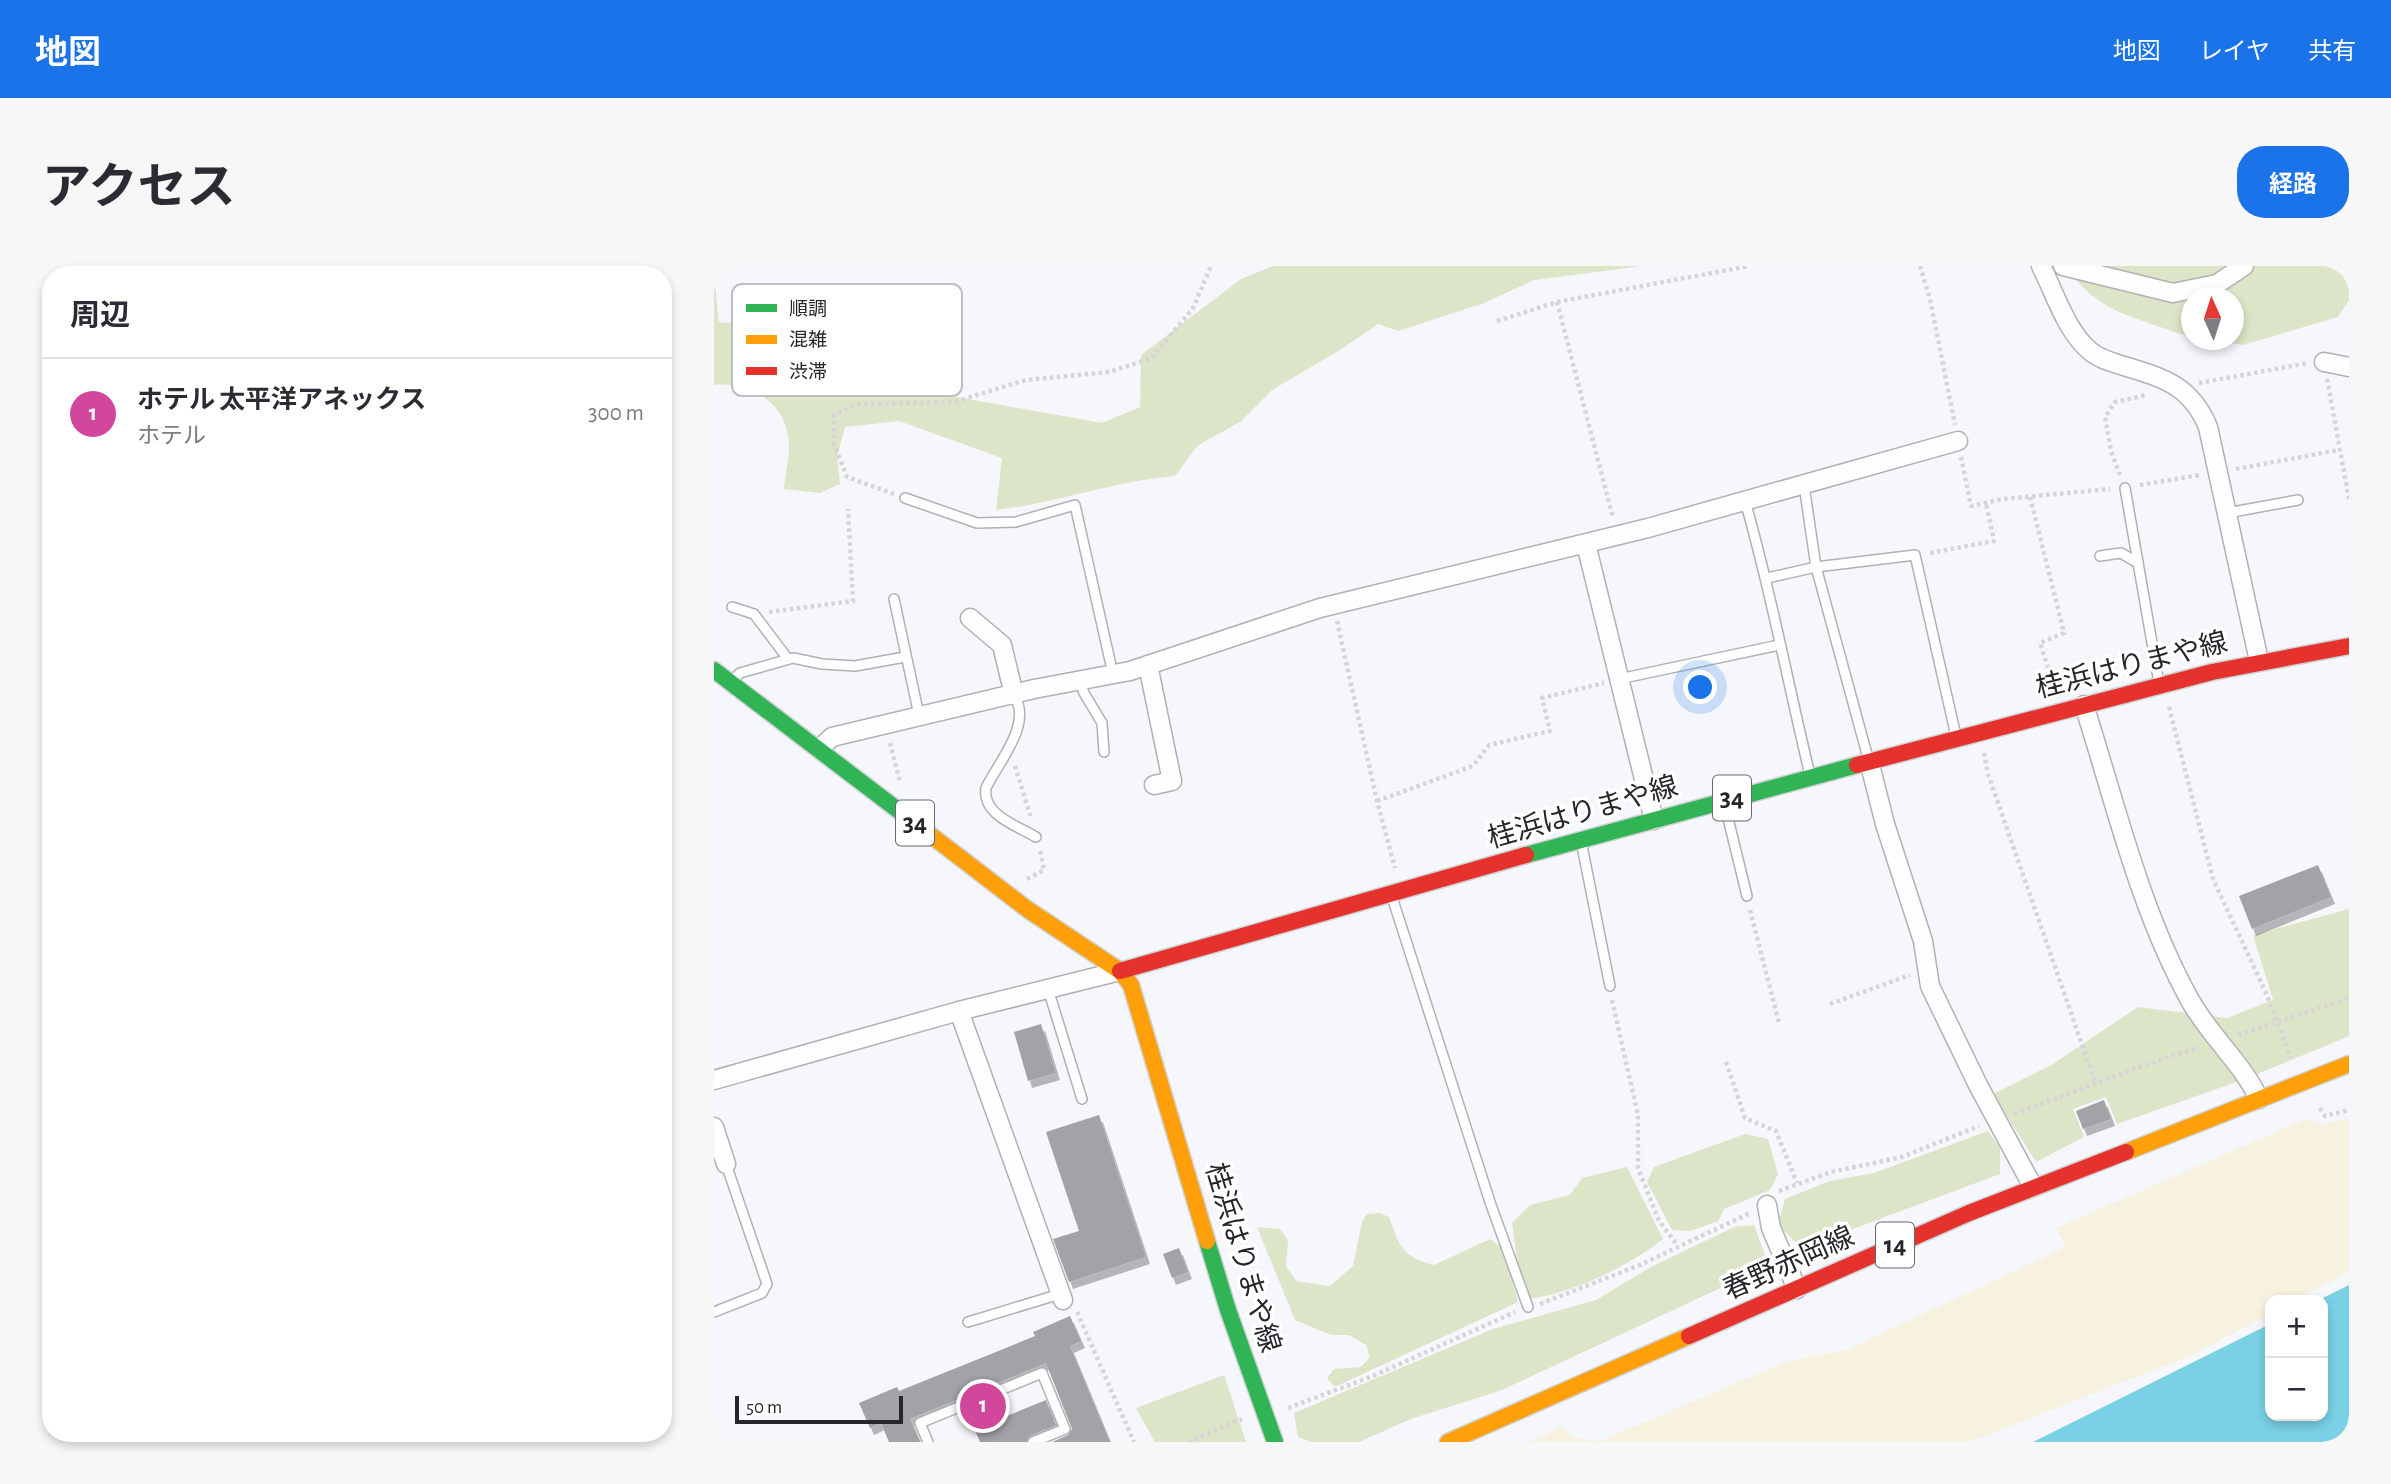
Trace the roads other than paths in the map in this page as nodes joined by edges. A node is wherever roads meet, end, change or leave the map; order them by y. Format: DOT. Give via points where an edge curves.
graph roads {
  1 [pos="2041,266"];
  2 [pos="2063,266"];
  3 [pos="2244,266"];
  4 [pos="2324,362"];
  5 [pos="2349,367"];
  6 [pos="1958,441"];
  7 [pos="1804,485"];
  8 [pos="2125,488"];
  9 [pos="905,498"];
  10 [pos="2298,500"];
  11 [pos="1745,501"];
  12 [pos="2227,513"];
  13 [pos="1586,544"];
  14 [pos="2099,556"];
  15 [pos="2138,563"];
  16 [pos="1816,566"];
  17 [pos="1767,578"];
  18 [pos="894,599"];
  19 [pos="732,607"];
  20 [pos="970,618"];
  21 [pos="1779,645"];
  22 [pos="2349,646"];
  23 [pos="905,657"];
  24 [pos="788,659"];
  25 [pos="2259,661"];
  26 [pos="1148,665"];
  27 [pos="715,672"];
  28 [pos="1114,674"];
  29 [pos="1619,679"];
  30 [pos="1080,680"];
  31 [pos="731,683"];
  32 [pos="2159,685"];
  33 [pos="1014,695"];
  34 [pos="2084,705"];
  35 [pos="919,715"];
  36 [pos="1956,738"];
  37 [pos="819,749"];
  38 [pos="1104,752"];
  39 [pos="1869,761"];
  40 [pos="1811,777"];
  41 [pos="1154,785"];
  42 [pos="1724,801"];
  43 [pos="1654,820"];
  44 [pos="1036,837"];
  45 [pos="1581,839"];
  46 [pos="1397,894"];
  47 [pos="1747,896"];
  48 [pos="1120,971"];
  49 [pos="1610,986"];
  50 [pos="1047,987"];
  51 [pos="959,1011"];
  52 [pos="2349,1064"];
  53 [pos="714,1080"];
  54 [pos="1082,1099"];
  55 [pos="2259,1099"];
  56 [pos="714,1127"];
  57 [pos="726,1164"];
  58 [pos="2034,1187"];
  59 [pos="1767,1205"];
  60 [pos="1797,1289"];
  61 [pos="1061,1297"];
  62 [pos="1528,1307"];
  63 [pos="714,1312"];
  64 [pos="968,1322"];
  65 [pos="928,1442"];
  66 [pos="1033,1442"];
  67 [pos="1275,1442"];
  68 [pos="1448,1442"];
  1 -- 12 [label="street" via="2090,352 2160,377 2199,406"];
  2 -- 3 [label="street" via="2173,293 2217,284"];
  4 -- 5 [label="street"];
  6 -- 7 [label="street"];
  7 -- 11 [label="street"];
  7 -- 16 [label="lane"];
  8 -- 15 [label="lane"];
  9 -- 28 [label="lane" via="977,523 1016,522 1075,505"];
  10 -- 12 [label="lane"];
  11 -- 13 [label="street"];
  11 -- 17 [label="lane"];
  12 -- 25 [label="street"];
  13 -- 26 [label="street" via="1334,605"];
  13 -- 29 [label="street"];
  14 -- 15 [label="lane" via="2121,553"];
  15 -- 32 [label="lane"];
  16 -- 17 [label="lane"];
  16 -- 36 [label="lane" via="1915,555"];
  16 -- 39 [label="lane"];
  17 -- 21 [label="lane"];
  18 -- 23 [label="lane"];
  19 -- 24 [label="lane" via="754,614"];
  20 -- 33 [label="street" via="1002,645"];
  21 -- 29 [label="lane"];
  21 -- 40 [label="lane"];
  22 -- 25 [label="main road, 桂浜はりまや線 / 34"];
  23 -- 24 [label="lane" via="855,666"];
  23 -- 35 [label="lane"];
  24 -- 31 [label="lane" via="740,673"];
  25 -- 32 [label="main road, 桂浜はりまや線 / 34"];
  26 -- 28 [label="street"];
  26 -- 41 [label="street" via="1172,781"];
  27 -- 31 [label="main road, 桂浜はりまや線 / 34"];
  28 -- 30 [label="street"];
  29 -- 43 [label="street"];
  30 -- 33 [label="street"];
  30 -- 38 [label="lane" via="1102,723"];
  31 -- 37 [label="main road, 桂浜はりまや線 / 34"];
  32 -- 34 [label="main road, 桂浜はりまや線 / 34"];
  33 -- 35 [label="street"];
  33 -- 44 [label="lane" via="1021,714 1019,726 984,798 990,810"];
  34 -- 36 [label="main road, 桂浜はりまや線 / 34"];
  34 -- 55 [label="street" via="2149,912 2191,1002 2216,1041 2249,1077"];
  35 -- 37 [label="street" via="832,737"];
  36 -- 39 [label="main road, 桂浜はりまや線 / 34"];
  37 -- 48 [label="main road, 桂浜はりまや線 / 34" via="1027,909"];
  39 -- 40 [label="main road, 桂浜はりまや線 / 34"];
  39 -- 58 [label="street" via="1923,941 1930,986"];
  40 -- 42 [label="main road, 桂浜はりまや線 / 34"];
  42 -- 43 [label="main road, 桂浜はりまや線 / 34"];
  42 -- 47 [label="lane"];
  43 -- 45 [label="main road, 桂浜はりまや線 / 34"];
  45 -- 46 [label="main road, 桂浜はりまや線 / 34"];
  45 -- 49 [label="lane"];
  46 -- 48 [label="main road, 桂浜はりまや線 / 34"];
  46 -- 62 [label="lane" via="1482,1179"];
  48 -- 50 [label="street"];
  48 -- 67 [label="main road, 桂浜はりまや線 / 34" via="1140,1006 1228,1310"];
  50 -- 51 [label="street"];
  50 -- 54 [label="lane"];
  51 -- 53 [label="street"];
  51 -- 61 [label="street"];
  52 -- 55 [label="main road, 春野赤岡線 / 14"];
  55 -- 58 [label="main road, 春野赤岡線 / 14"];
  56 -- 57 [label="street"];
  57 -- 63 [label="lane" via="768,1284 762,1293"];
  58 -- 60 [label="main road, 春野赤岡線 / 14"];
  59 -- 60 [label="street" via="1771,1228"];
  60 -- 68 [label="main road, 春野赤岡線 / 14"];
  61 -- 64 [label="lane"];
  65 -- 66 [label="lane" via="920,1423 1042,1373 1065,1429"];
}
